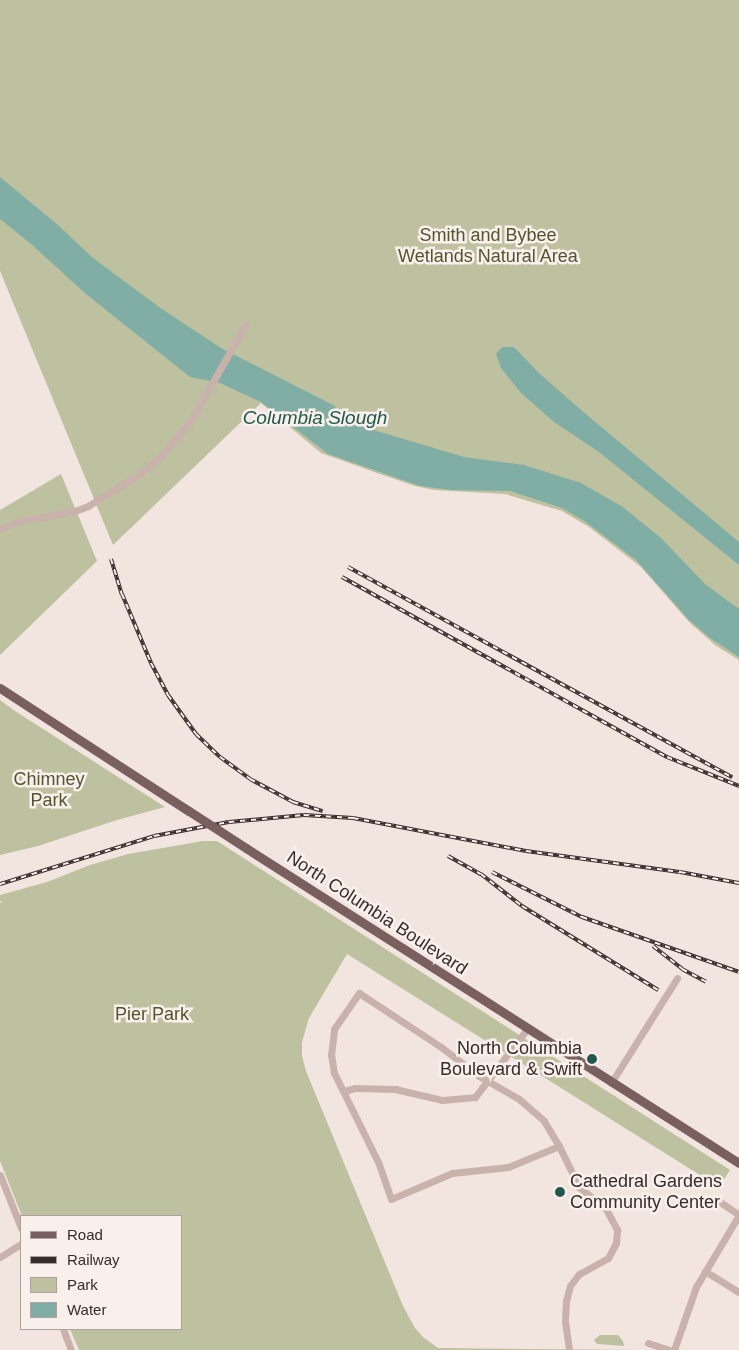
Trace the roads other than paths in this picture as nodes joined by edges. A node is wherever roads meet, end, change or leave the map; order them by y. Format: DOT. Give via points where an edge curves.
graph roads {
  1 [pos="246,324"];
  2 [pos="0,528"];
  3 [pos="0,688"];
  4 [pos="677,978"];
  5 [pos="527,1029"];
  6 [pos="488,1080"];
  7 [pos="611,1083"];
  8 [pos="344,1091"];
  9 [pos="559,1146"];
  10 [pos="739,1163"];
  11 [pos="0,1175"];
  12 [pos="716,1200"];
  13 [pos="739,1215"];
  14 [pos="20,1225"];
  15 [pos="20,1245"];
  16 [pos="0,1257"];
  17 [pos="705,1271"];
  18 [pos="739,1292"];
  19 [pos="63,1330"];
  20 [pos="648,1343"];
  21 [pos="72,1350"];
  22 [pos="569,1350"];
  23 [pos="669,1350"];
  24 [pos="674,1350"];
  1 -- 2 [label="street" via="200,406 159,458 109,494 75,511"];
  3 -- 5 [label="main road, North Columbia Boulevard, bridge"];
  4 -- 7 [label="street"];
  5 -- 6 [label="street"];
  5 -- 7 [label="main road, North Columbia Boulevard"];
  6 -- 8 [label="street" via="470,1099 438,1100 394,1089 355,1088"];
  6 -- 8 [label="street" via="359,993 332,1034 334,1073"];
  6 -- 9 [label="street" via="533,1110"];
  7 -- 10 [label="main road, North Columbia Boulevard"];
  8 -- 9 [label="street" via="379,1164 391,1199 452,1173 508,1167"];
  9 -- 22 [label="street" via="579,1188 606,1210 617,1230 616,1243 608,1258 579,1274 570,1286 564,1322"];
  11 -- 14 [label="street"];
  12 -- 13 [label="street"];
  13 -- 17 [label="street"];
  15 -- 16 [label="street"];
  17 -- 18 [label="street"];
  17 -- 24 [label="street" via="694,1291"];
  19 -- 21 [label="street"];
  20 -- 23 [label="street"];
}
